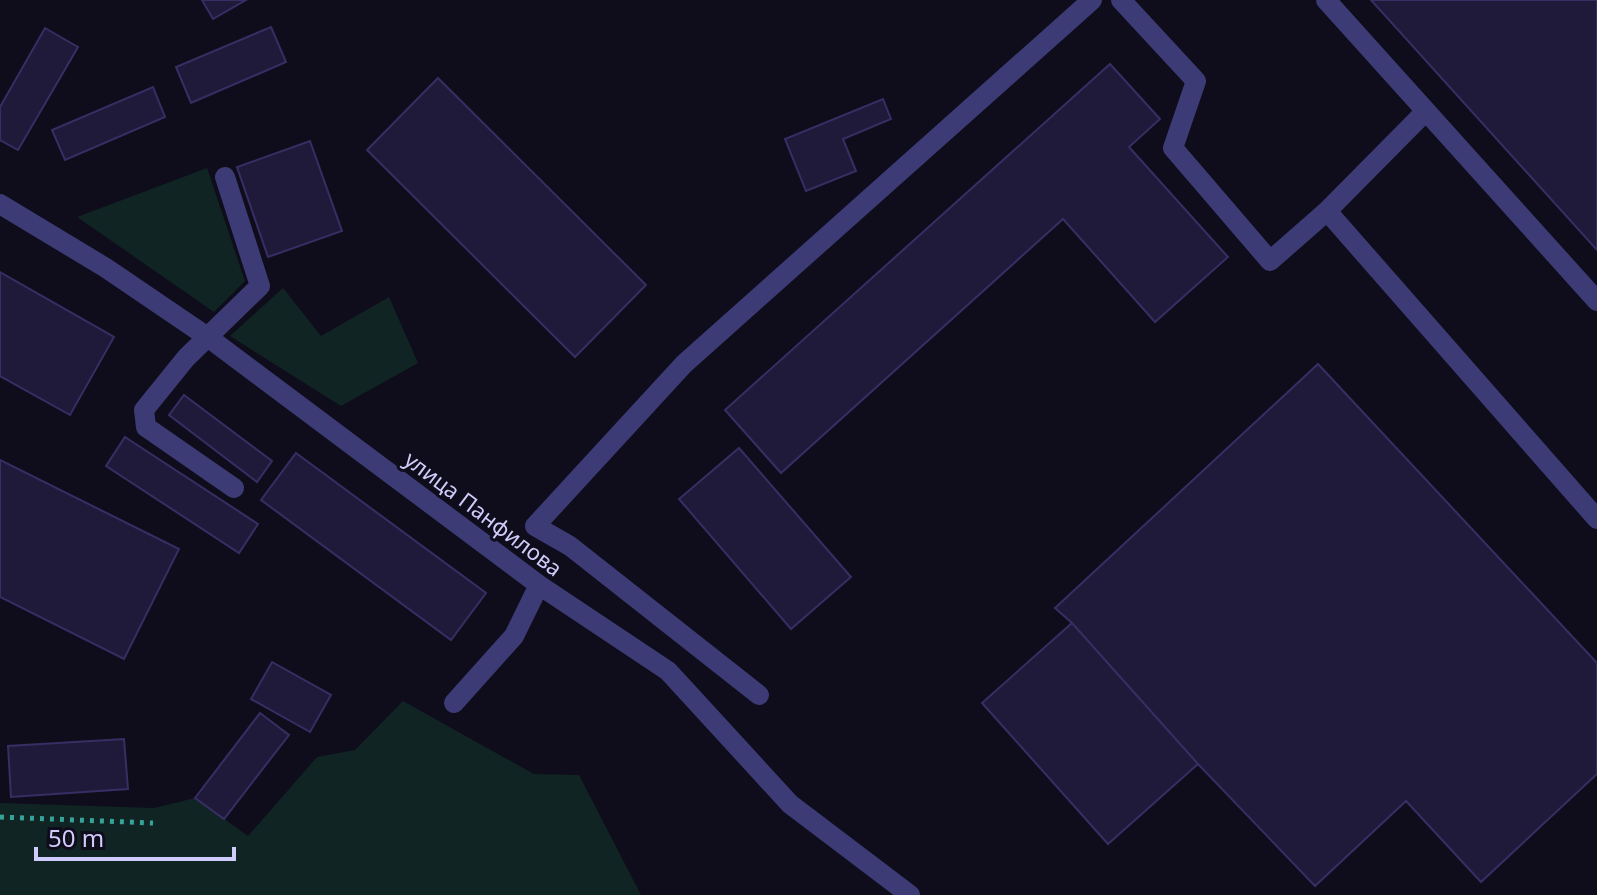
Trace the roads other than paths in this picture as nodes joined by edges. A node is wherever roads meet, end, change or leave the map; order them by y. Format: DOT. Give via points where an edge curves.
graph roads {
  1 [pos="1092,0"];
  2 [pos="1121,0"];
  3 [pos="1326,0"];
  4 [pos="1426,111"];
  5 [pos="225,177"];
  6 [pos="0,204"];
  7 [pos="1327,211"];
  8 [pos="1597,301"];
  9 [pos="209,338"];
  10 [pos="234,488"];
  11 [pos="1597,519"];
  12 [pos="539,585"];
  13 [pos="759,695"];
  14 [pos="454,703"];
  15 [pos="910,895"];
  1 -- 13 [label="street" via="684,364 535,526 570,546"];
  2 -- 7 [label="street" via="1196,81 1173,148 1270,261"];
  3 -- 4 [label="street"];
  4 -- 7 [label="street"];
  4 -- 8 [label="street"];
  5 -- 9 [label="street" via="260,286"];
  6 -- 9 [label="street, улица Панфилова"];
  7 -- 11 [label="street"];
  9 -- 10 [label="street" via="144,410 146,427"];
  9 -- 12 [label="street, улица Панфилова"];
  12 -- 14 [label="street" via="514,636"];
  12 -- 15 [label="street, улица Панфилова" via="668,671 790,804"];
}
